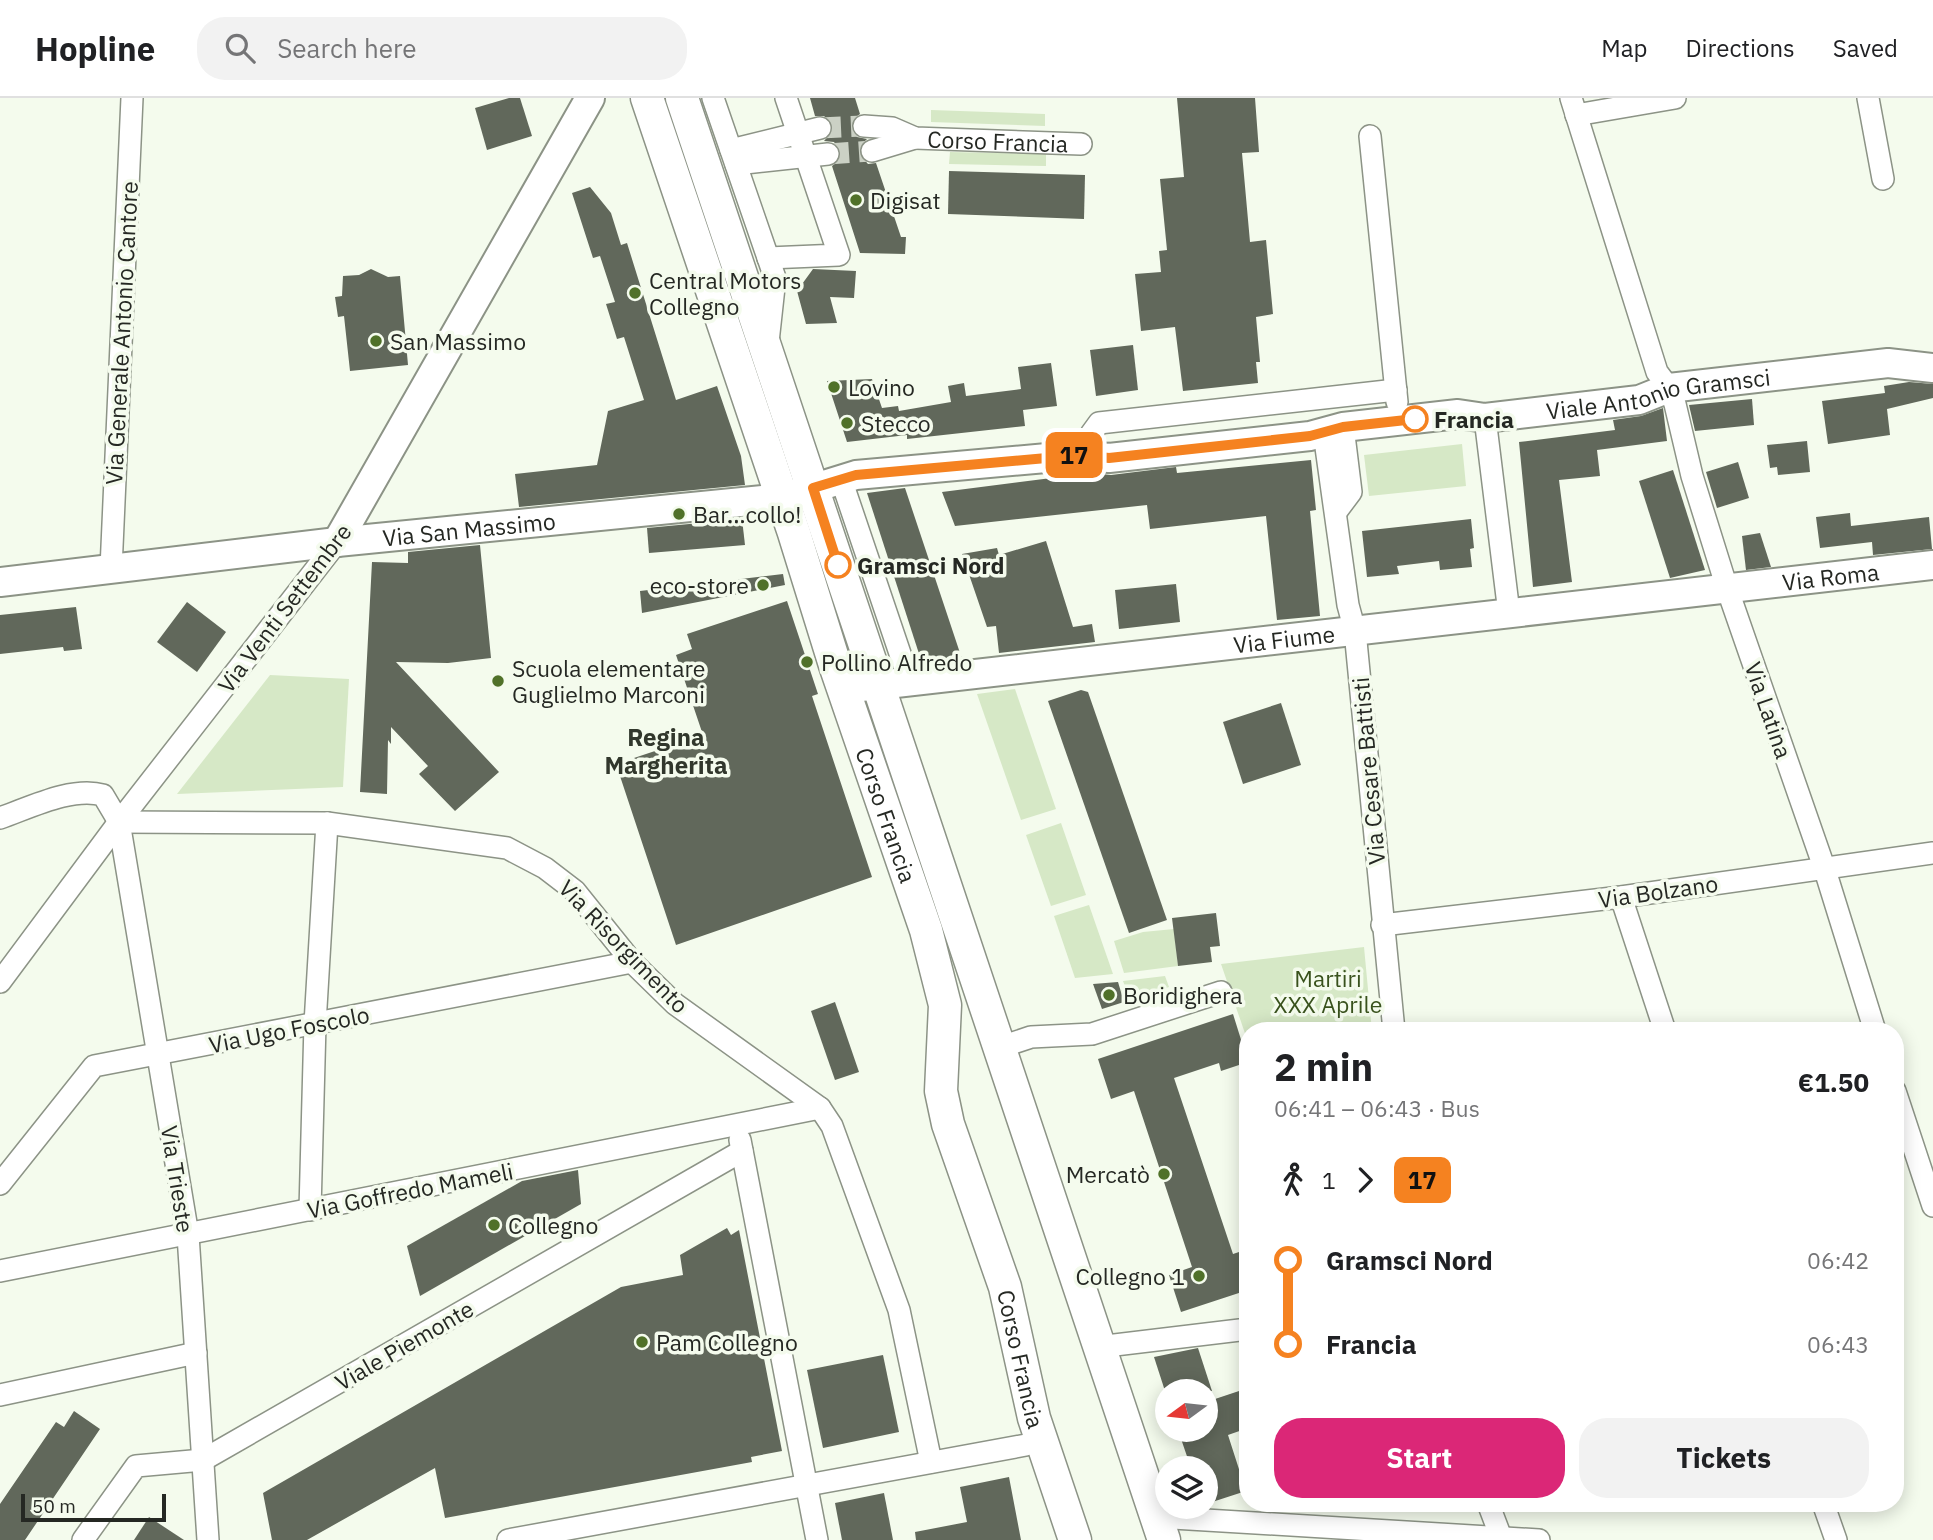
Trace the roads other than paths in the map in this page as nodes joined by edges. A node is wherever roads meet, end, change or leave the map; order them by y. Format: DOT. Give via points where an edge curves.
graph roads {
  1 [pos="132,98"];
  2 [pos="590,98"];
  3 [pos="647,98"];
  4 [pos="682,98"];
  5 [pos="713,98"];
  6 [pos="786,98"];
  7 [pos="1675,98"];
  8 [pos="1868,98"];
  9 [pos="1573,107"];
  10 [pos="864,126"];
  11 [pos="820,128"];
  12 [pos="798,133"];
  13 [pos="1370,136"];
  14 [pos="915,138"];
  15 [pos="1081,144"];
  16 [pos="872,151"];
  17 [pos="828,154"];
  18 [pos="806,156"];
  19 [pos="733,157"];
  20 [pos="1883,179"];
  21 [pos="768,258"];
  22 [pos="767,348"];
  23 [pos="1933,368"];
  24 [pos="1669,388"];
  25 [pos="1396,390"];
  26 [pos="1485,418"];
  27 [pos="1398,421"];
  28 [pos="1334,430"];
  29 [pos="1093,457"];
  30 [pos="827,484"];
  31 [pos="782,498"];
  32 [pos="337,542"];
  33 [pos="1933,565"];
  34 [pos="111,569"];
  35 [pos="0,582"];
  36 [pos="1727,588"];
  37 [pos="1509,613"];
  38 [pos="1355,631"];
  39 [pos="911,683"];
  40 [pos="879,685"];
  41 [pos="843,689"];
  42 [pos="0,818"];
  43 [pos="119,822"];
  44 [pos="327,823"];
  45 [pos="1933,853"];
  46 [pos="1824,867"];
  47 [pos="1621,897"];
  48 [pos="1382,925"];
  49 [pos="632,962"];
  50 [pos="0,982"];
  51 [pos="1221,992"];
  52 [pos="1393,1022"];
  53 [pos="1662,1022"];
  54 [pos="1872,1022"];
  55 [pos="315,1024"];
  56 [pos="1001,1047"];
  57 [pos="157,1055"];
  58 [pos="820,1108"];
  59 [pos="737,1126"];
  60 [pos="1904,1147"];
  61 [pos="742,1151"];
  62 [pos="1926,1162"];
  63 [pos="0,1185"];
  64 [pos="1933,1206"];
  65 [pos="310,1210"];
  66 [pos="188,1235"];
  67 [pos="0,1271"];
  68 [pos="1239,1330"];
  69 [pos="1098,1347"];
  70 [pos="196,1353"];
  71 [pos="0,1395"];
  72 [pos="1026,1445"];
  73 [pos="203,1460"];
  74 [pos="930,1462"];
  75 [pos="807,1485"];
  76 [pos="1491,1512"];
  77 [pos="1826,1512"];
  78 [pos="1160,1528"];
  79 [pos="1501,1538"];
  80 [pos="83,1540"];
  81 [pos="208,1540"];
  82 [pos="508,1540"];
  83 [pos="817,1540"];
  84 [pos="1075,1540"];
  85 [pos="1539,1540"];
  86 [pos="1836,1540"];
  1 -- 34 [label="street, Via Generale Antonio Cantore"];
  2 -- 32 [label="street, Via Venti Settembre"];
  3 -- 31 [label="main road, Corso Francia"];
  4 -- 22 [label="main road, Corso Francia"];
  5 -- 19 [label="street, Corso Francia"];
  6 -- 12 [label="street"];
  7 -- 9 [label="street"];
  8 -- 20 [label="street"];
  9 -- 24 [label="street, Via Latina" via="1657,372"];
  10 -- 14 [label="street, Corso Francia" via="892,128"];
  11 -- 12 [label="street"];
  12 -- 18 [label="street"];
  12 -- 19 [label="street"];
  13 -- 25 [label="street"];
  14 -- 15 [label="street, Corso Francia"];
  14 -- 16 [label="street, Corso Francia"];
  17 -- 18 [label="street"];
  18 -- 19 [label="street"];
  18 -- 21 [label="street" via="839,255"];
  19 -- 21 [label="street, Corso Francia"];
  21 -- 22 [label="street, Corso Francia" via="775,278"];
  22 -- 30 [label="main road, Corso Francia"];
  23 -- 24 [label="street, Viale Antonio Gramsci" via="1888,363"];
  24 -- 26 [label="street, Viale Antonio Gramsci" via="1639,400"];
  24 -- 36 [label="street, Via Latina"];
  25 -- 27 [label="street"];
  25 -- 29 [label="street" via="1099,423 1091,434"];
  26 -- 27 [label="street, Viale Antonio Gramsci" via="1458,414"];
  26 -- 37 [label="street"];
  27 -- 28 [label="street, Viale Antonio Gramsci"];
  28 -- 29 [label="street, Viale Antonio Gramsci"];
  28 -- 38 [label="street, Via Cesare Battisti" via="1336,512"];
  29 -- 30 [label="street, Viale Antonio Gramsci" via="856,475"];
  30 -- 31 [label="street, Via San Massimo"];
  30 -- 39 [label="street, Corso Francia"];
  30 -- 40 [label="main road, Corso Francia"];
  31 -- 32 [label="street, Via San Massimo"];
  31 -- 41 [label="main road, Corso Francia"];
  32 -- 34 [label="street, Via San Massimo"];
  32 -- 43 [label="street, Via Venti Settembre"];
  33 -- 36 [label="street, Via Roma"];
  34 -- 35 [label="street, Via San Massimo"];
  36 -- 37 [label="street, Via Fiume"];
  36 -- 46 [label="street, Via Latina"];
  37 -- 38 [label="street, Via Fiume"];
  38 -- 39 [label="street, Via Fiume"];
  38 -- 48 [label="street, Via Cesare Battisti"];
  39 -- 40 [label="street, Via Fiume"];
  40 -- 41 [label="street, Via Fiume"];
  40 -- 56 [label="main road, Corso Francia"];
  41 -- 84 [label="main road, Corso Francia" via="926,930 945,1005 941,1091 948,1124 1005,1287 1034,1418"];
  42 -- 43 [label="street" via="93,792 103,795"];
  43 -- 44 [label="street, Via Risorgimento"];
  43 -- 50 [label="street, Via Venti Settembre"];
  43 -- 57 [label="street, Via Trieste"];
  44 -- 49 [label="street, Via Risorgimento" via="507,848 545,867 575,891"];
  44 -- 55 [label="street"];
  45 -- 46 [label="street, Via Bolzano"];
  46 -- 47 [label="street, Via Bolzano"];
  46 -- 54 [label="street, Via Latina"];
  47 -- 48 [label="street, Via Bolzano"];
  47 -- 53 [label="street"];
  48 -- 52 [label="street, Via Cesare Battisti"];
  49 -- 55 [label="street, Via Ugo Foscolo"];
  49 -- 58 [label="street, Via Risorgimento" via="675,1004"];
  51 -- 56 [label="street" via="1091,1034 1031,1037"];
  55 -- 57 [label="street, Via Ugo Foscolo"];
  55 -- 65 [label="street"];
  56 -- 69 [label="main road, Corso Francia"];
  57 -- 63 [label="street, Via Ugo Foscolo" via="94,1066"];
  57 -- 66 [label="street, Via Trieste"];
  58 -- 59 [label="street, Via Goffredo Mameli"];
  58 -- 74 [label="street, Via Risorgimento" via="832,1126 898,1310"];
  59 -- 61 [label="street"];
  59 -- 65 [label="street, Via Goffredo Mameli"];
  60 -- 62 [label="street"];
  61 -- 73 [label="street, Viale Piemonte"];
  61 -- 75 [label="street"];
  62 -- 64 [label="street"];
  65 -- 66 [label="street, Via Goffredo Mameli"];
  66 -- 67 [label="street, Via Goffredo Mameli"];
  66 -- 70 [label="street, Via Trieste"];
  68 -- 69 [label="street"];
  69 -- 78 [label="main road, Corso Francia"];
  70 -- 71 [label="street"];
  70 -- 73 [label="street, Via Trieste"];
  72 -- 74 [label="street, Corso Francia"];
  73 -- 80 [label="street, Viale Piemonte" via="136,1466"];
  73 -- 81 [label="street, Via Trieste"];
  74 -- 75 [label="street, Corso Francia"];
  75 -- 82 [label="street, Corso Francia"];
  75 -- 83 [label="street"];
  76 -- 79 [label="street"];
  77 -- 86 [label="street"];
  78 -- 79 [label="street"];
  79 -- 85 [label="street"];
}
